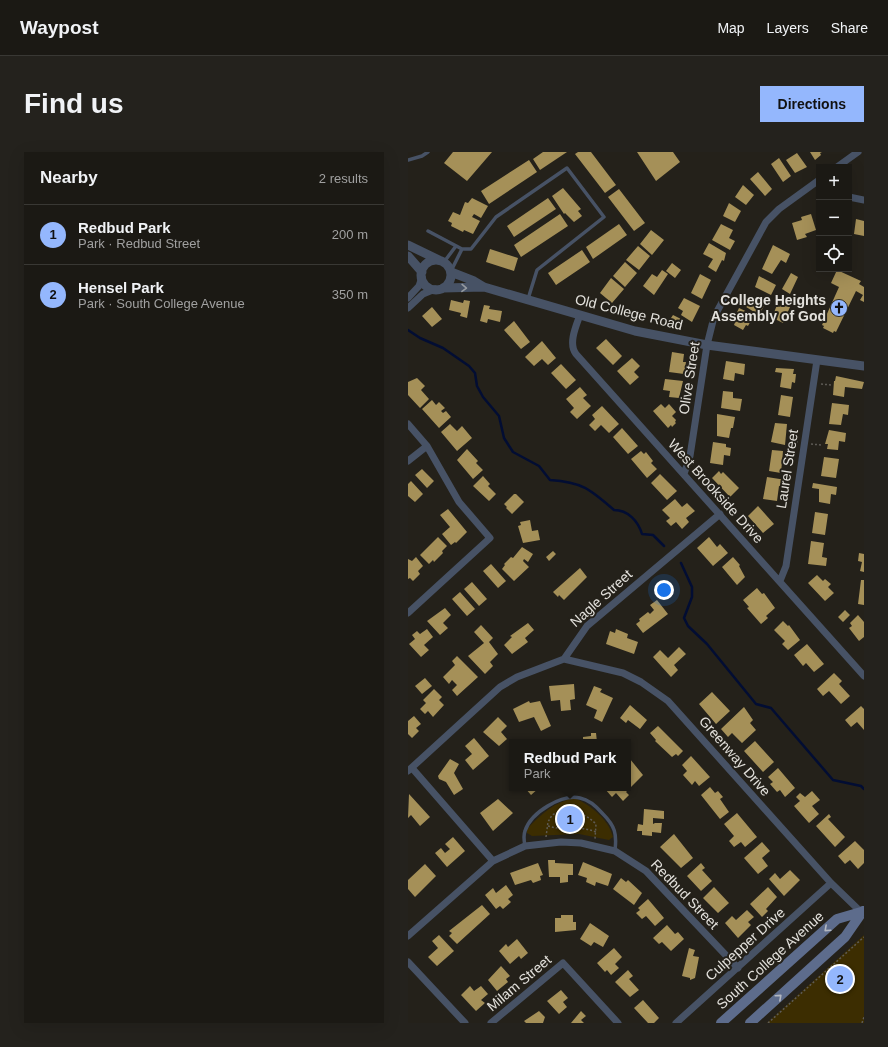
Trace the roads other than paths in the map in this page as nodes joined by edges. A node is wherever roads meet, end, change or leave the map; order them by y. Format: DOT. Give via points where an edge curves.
graph roads {
  1 [pos="428,152"];
  2 [pos="858,152"];
  3 [pos="408,160"];
  4 [pos="841,164"];
  5 [pos="816,183"];
  6 [pos="852,198"];
  7 [pos="864,200"];
  8 [pos="428,231"];
  9 [pos="408,245"];
  10 [pos="456,246"];
  11 [pos="462,249"];
  12 [pos="408,256"];
  13 [pos="441,261"];
  14 [pos="451,272"];
  15 [pos="422,274"];
  16 [pos="484,287"];
  17 [pos="439,289"];
  18 [pos="408,298"];
  19 [pos="528,299"];
  20 [pos="408,308"];
  21 [pos="580,315"];
  22 [pos="707,345"];
  23 [pos="817,360"];
  24 [pos="864,366"];
  25 [pos="408,424"];
  26 [pos="427,446"];
  27 [pos="408,461"];
  28 [pos="684,474"];
  29 [pos="720,514"];
  30 [pos="780,581"];
  31 [pos="408,613"];
  32 [pos="564,659"];
  33 [pos="864,676"];
  34 [pos="410,770"];
  35 [pos="525,846"];
  36 [pos="615,851"];
  37 [pos="493,861"];
  38 [pos="831,883"];
  39 [pos="863,911"];
  40 [pos="408,936"];
  41 [pos="408,962"];
  42 [pos="738,968"];
  43 [pos="466,1023"];
  44 [pos="491,1023"];
  45 [pos="618,1023"];
  46 [pos="676,1023"];
  47 [pos="721,1023"];
  48 [pos="750,1023"];
  1 -- 3 [label="lane"];
  2 -- 4 [label="street"];
  5 -- 22 [label="street, Olive Street" via="779,209 766,222 714,317"];
  6 -- 7 [label="street"];
  8 -- 10 [label="lane"];
  9 -- 13 [label="street"];
  10 -- 11 [label="lane"];
  10 -- 13 [label="lane"];
  11 -- 14 [label="lane"];
  11 -- 19 [label="lane" via="471,249 496,217 567,168 604,217 537,270"];
  12 -- 15 [label="street"];
  13 -- 14 [label="street"];
  13 -- 15 [label="street" via="430,261"];
  14 -- 16 [label="street, Old College Road"];
  14 -- 17 [label="street" via="450,281"];
  15 -- 17 [label="street" via="426,286"];
  15 -- 18 [label="street" via="419,286"];
  17 -- 16 [label="street, Old College Road, one-way"];
  16 -- 19 [label="street, Old College Road"];
  17 -- 20 [label="street" via="423,294"];
  19 -- 21 [label="street, Old College Road"];
  21 -- 22 [label="street, Old College Road" via="635,331"];
  21 -- 28 [label="street, West Brookside Drive" via="572,340 574,352"];
  22 -- 23 [label="street, Old College Road"];
  22 -- 28 [label="street, Olive Street" via="690,456"];
  23 -- 24 [label="street, Old College Road"];
  23 -- 30 [label="street, Laurel Street" via="786,566"];
  25 -- 26 [label="street"];
  26 -- 27 [label="street"];
  26 -- 31 [label="street" via="459,502 490,538"];
  28 -- 29 [label="street, West Brookside Drive"];
  29 -- 30 [label="street, West Brookside Drive"];
  29 -- 32 [label="street, Nagle Street" via="586,626"];
  30 -- 33 [label="street, West Brookside Drive"];
  32 -- 34 [label="street" via="517,677 500,687"];
  32 -- 38 [label="street, Greenway Drive" via="623,673 668,701"];
  34 -- 37 [label="street"];
  35 -- 36 [label="street, Redbud Street" via="561,842 594,845"];
  35 -- 36 [label="lane" via="526,828 537,815 562,798 581,798 591,803 610,821 616,836"];
  35 -- 37 [label="street, Redbud Street"];
  36 -- 42 [label="street, Redbud Street" via="646,871"];
  37 -- 40 [label="street, Redbud Street"];
  38 -- 39 [label="street, Greenway Drive"];
  38 -- 42 [label="street, Culpepper Drive"];
  39 -- 47 [label="main road, South College Avenue, one-way" via="837,919"];
  48 -- 39 [label="main road, one-way" via="845,937"];
  41 -- 43 [label="street"];
  42 -- 46 [label="street, Culpepper Drive"];
  44 -- 45 [label="street, Milam Street" via="563,964"];
}
